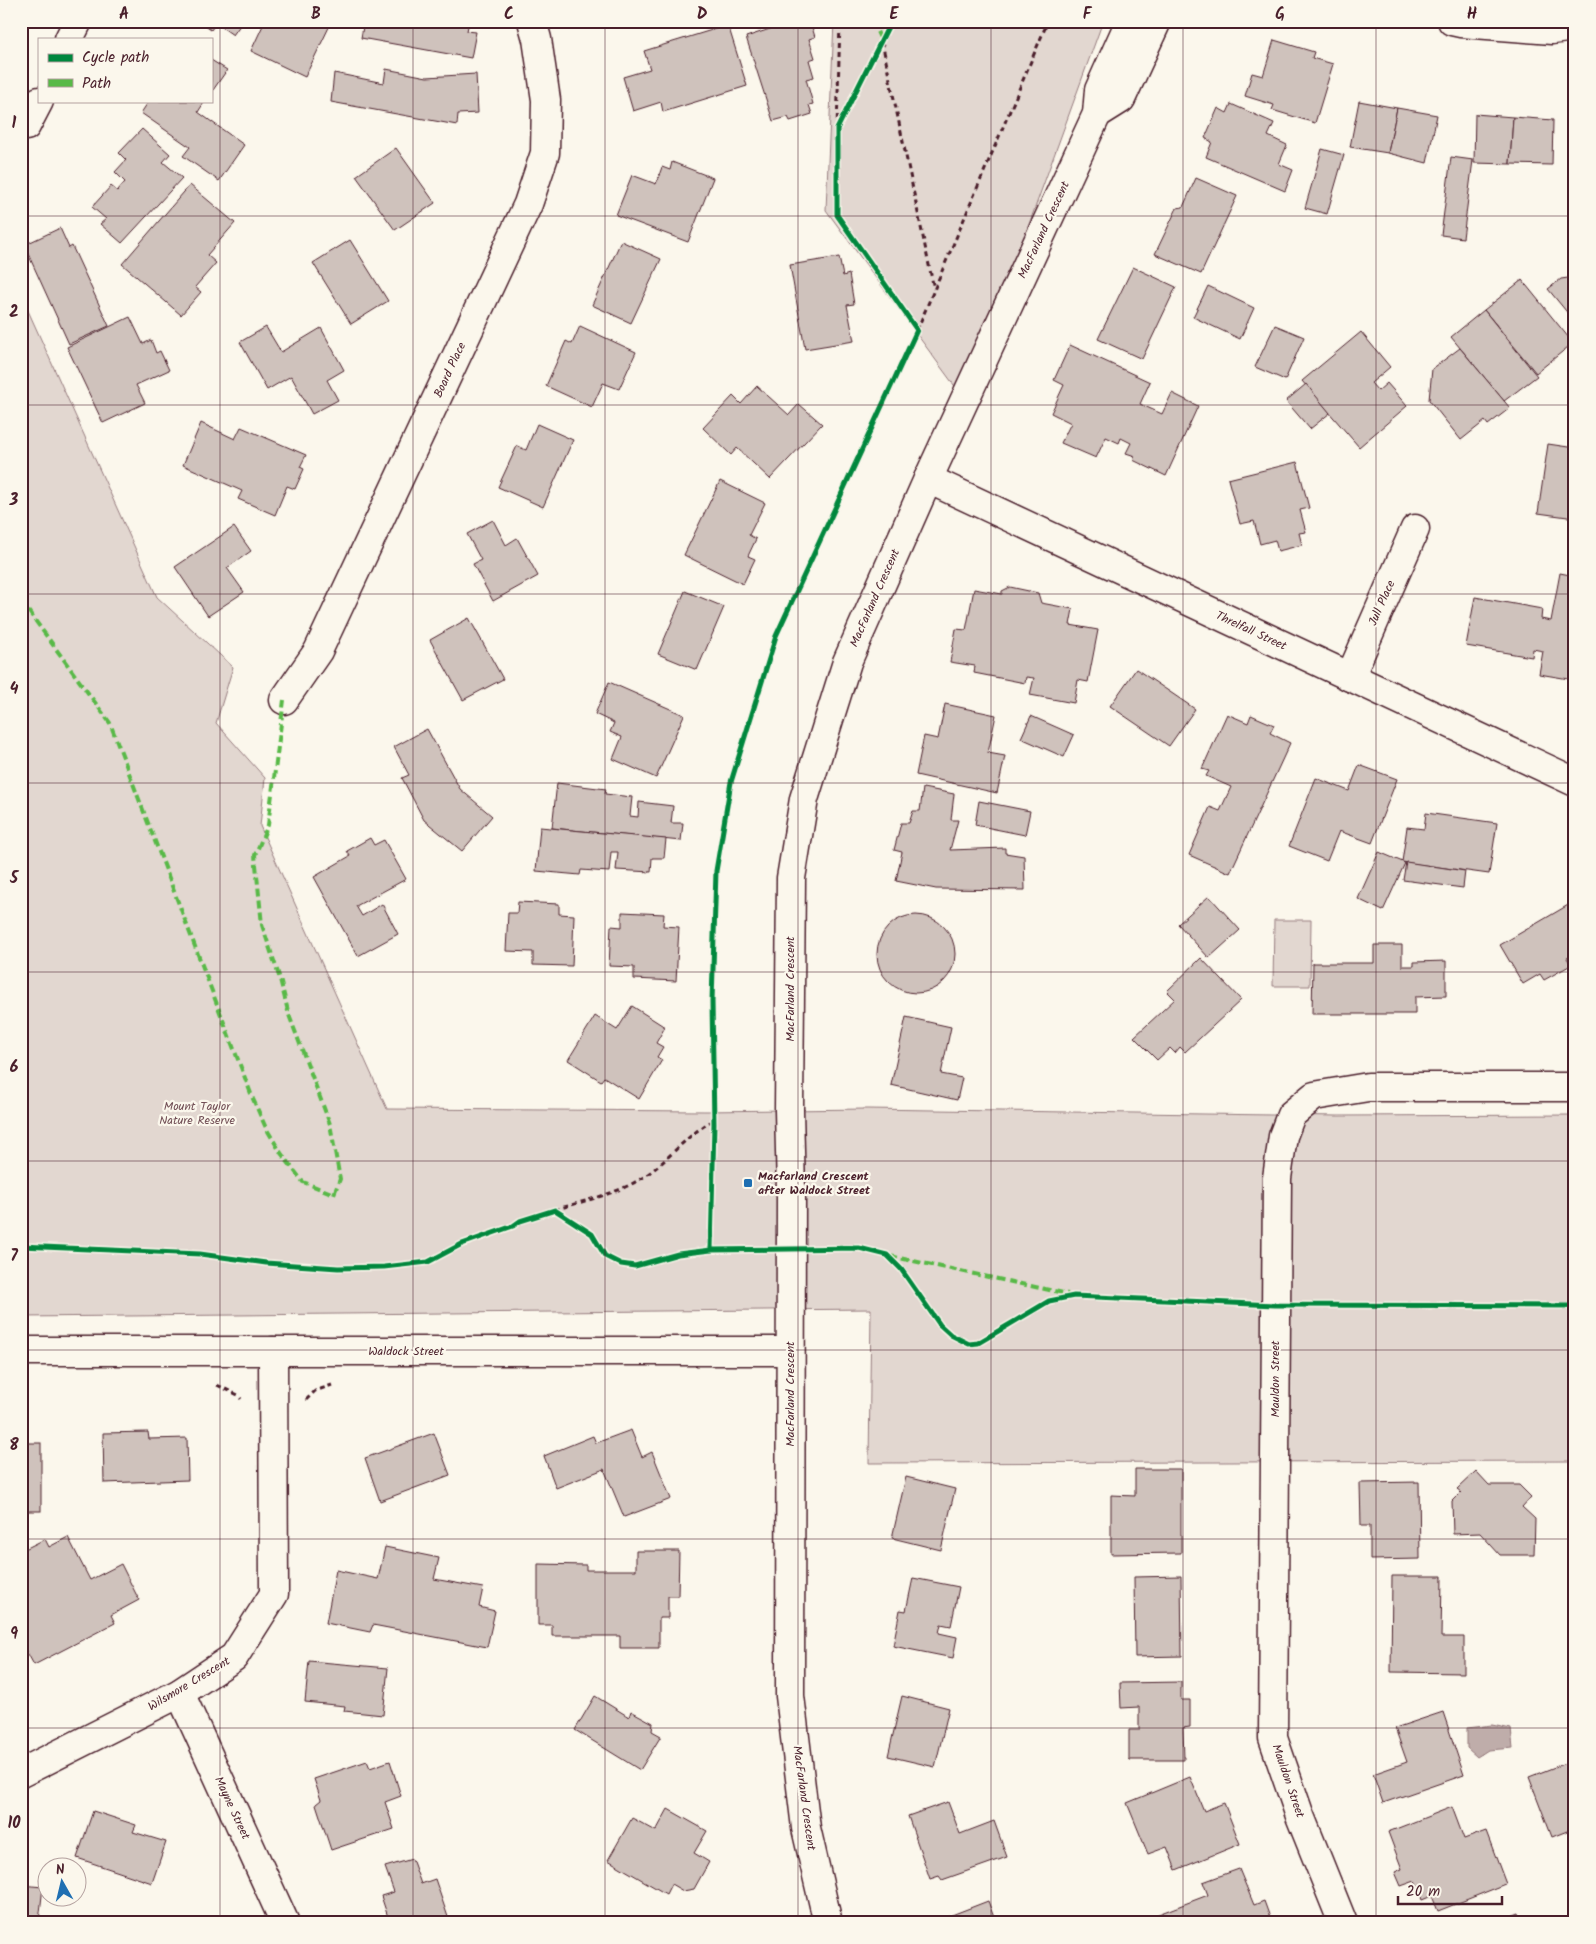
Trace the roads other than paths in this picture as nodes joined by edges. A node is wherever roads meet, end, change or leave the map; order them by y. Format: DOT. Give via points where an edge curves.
graph roads {
  1 [pos="78,21"];
  2 [pos="532,21"];
  3 [pos="1130,21"];
  4 [pos="1156,21"];
  5 [pos="1452,21"];
  6 [pos="1575,27"];
  7 [pos="70,38"];
  8 [pos="38,102"];
  9 [pos="1097,114"];
  10 [pos="26,126"];
  11 [pos="928,479"];
  12 [pos="1415,529"];
  13 [pos="1350,677"];
  14 [pos="284,700"];
  15 [pos="1575,782"];
  16 [pos="1575,1086"];
  17 [pos="21,1351"];
  18 [pos="273,1351"];
  19 [pos="790,1351"];
  20 [pos="180,1693"];
  21 [pos="21,1773"];
  22 [pos="285,1923"];
  23 [pos="828,1923"];
  24 [pos="1343,1923"];
  1 -- 7 [label="street"];
  2 -- 14 [label="street, Board Place" via="538,39 546,100 545,153 528,204 318,651"];
  3 -- 9 [label="street, MacFarland Crescent" via="1099,90"];
  4 -- 9 [label="street" via="1121,99"];
  5 -- 6 [label="street" via="1552,30"];
  8 -- 10 [label="street"];
  9 -- 11 [label="street, MacFarland Crescent"];
  11 -- 13 [label="street, Threlfall Street"];
  11 -- 19 [label="street, MacFarland Crescent" via="847,662 804,799 791,878"];
  12 -- 13 [label="street, Jull Place"];
  13 -- 15 [label="street, Threlfall Street"];
  16 -- 24 [label="street, Mauldon Street" via="1368,1087 1314,1096 1291,1115 1283,1136 1277,1178 1273,1738"];
  17 -- 18 [label="street, Waldock Street"];
  18 -- 19 [label="street, Waldock Street"];
  18 -- 20 [label="street, Wilsmore Crescent" via="274,1594 234,1657"];
  19 -- 23 [label="street, MacFarland Crescent" via="790,1696 806,1828"];
  20 -- 21 [label="street, Wilsmore Crescent"];
  20 -- 22 [label="street, Mayne Street"];
}
